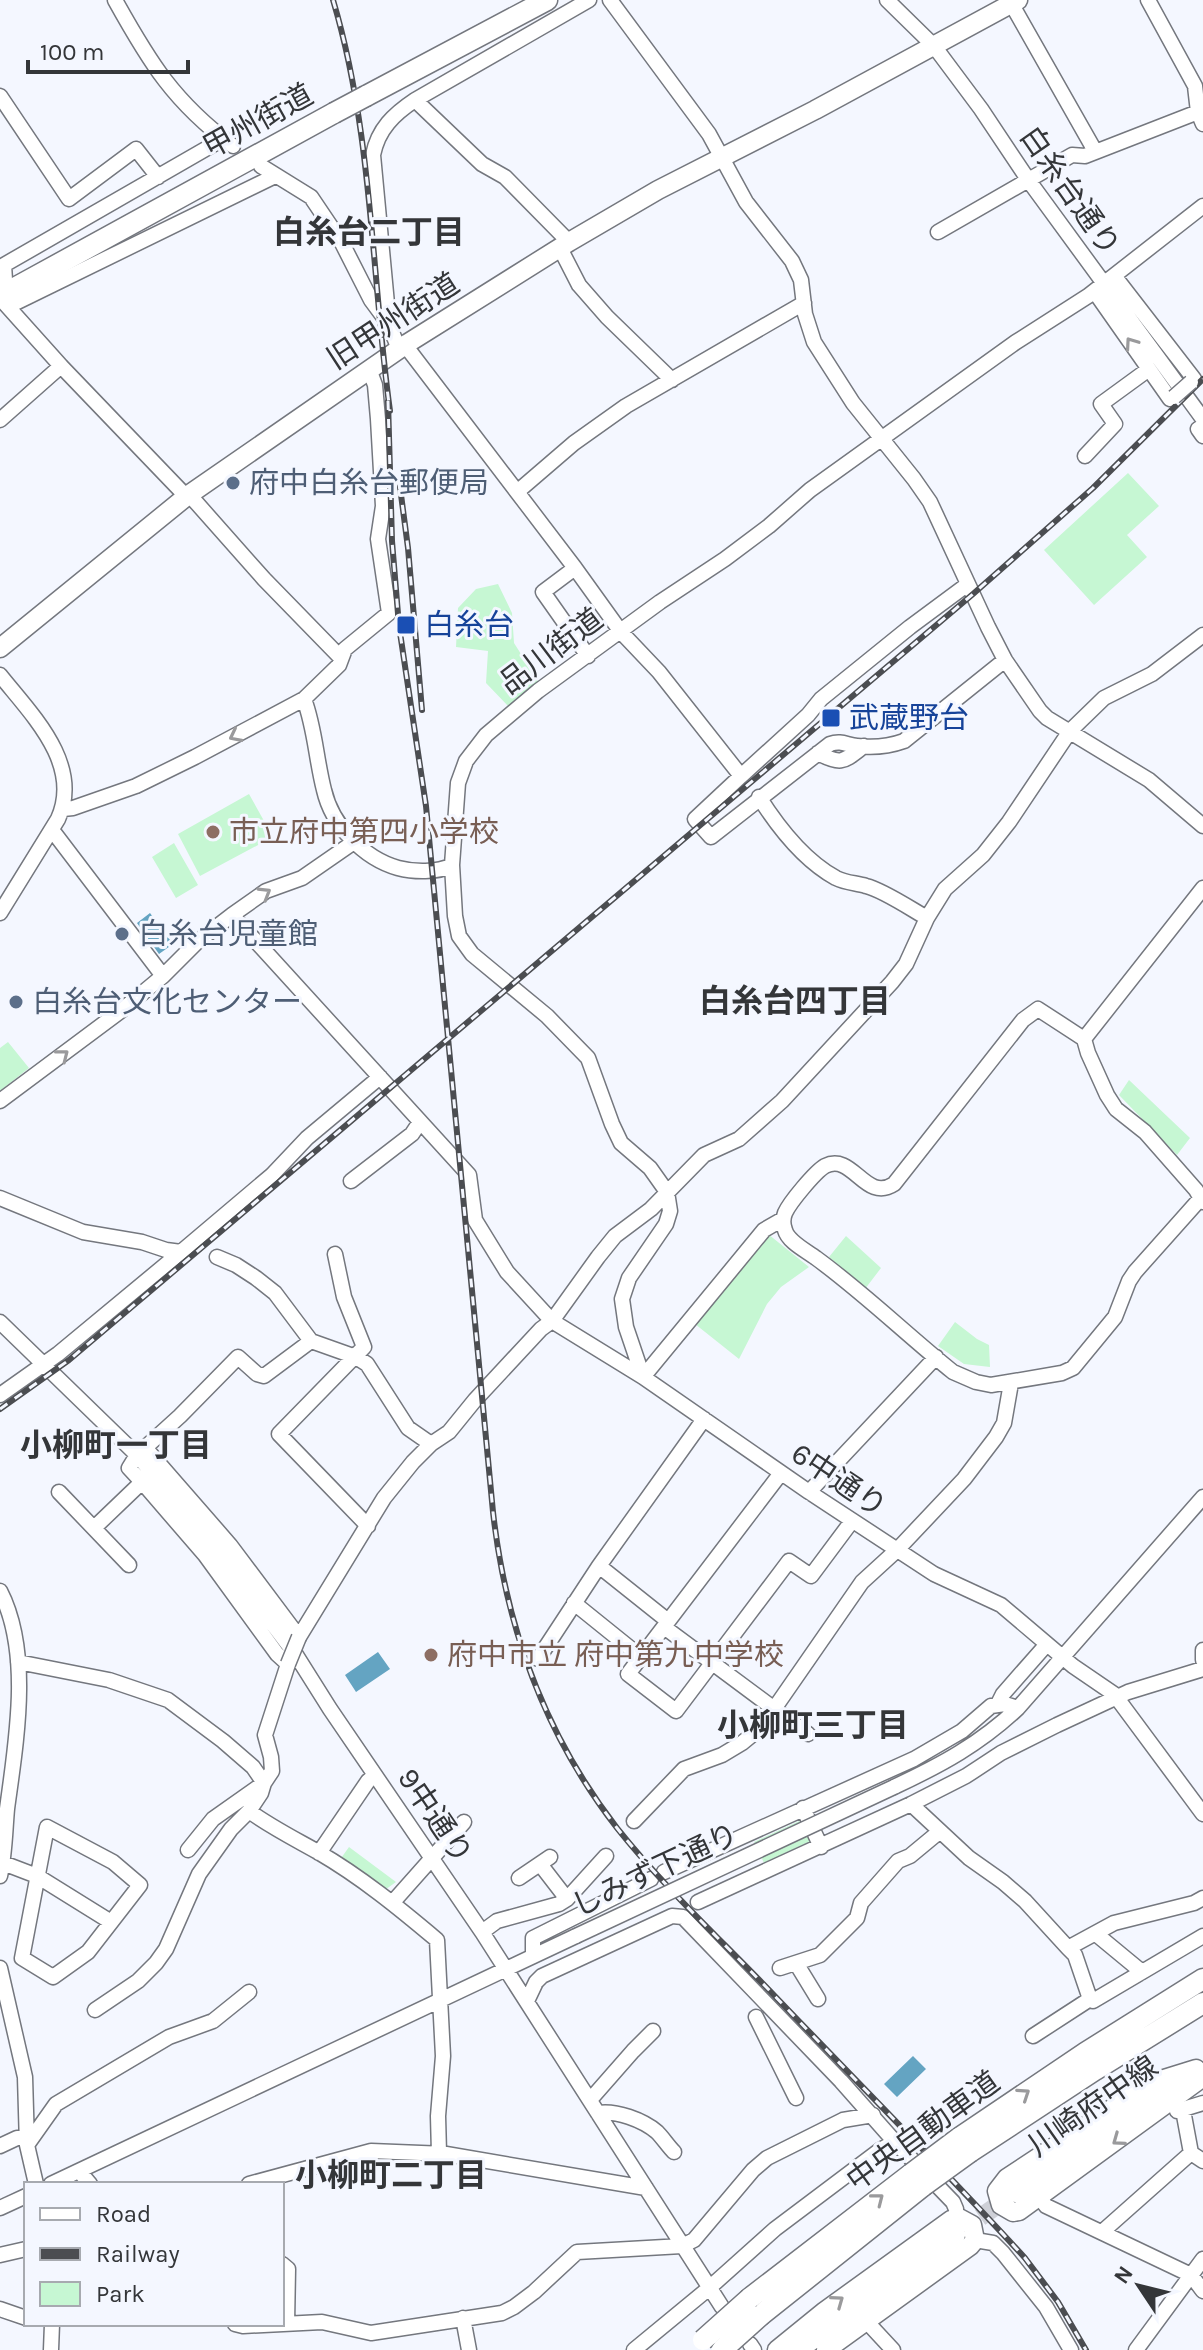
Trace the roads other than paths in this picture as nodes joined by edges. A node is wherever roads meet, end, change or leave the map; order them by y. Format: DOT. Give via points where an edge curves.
graph roads {
  1 [pos="115,0"];
  2 [pos="589,0"];
  3 [pos="610,0"];
  4 [pos="887,0"];
  5 [pos="1148,0"];
  6 [pos="1014,2"];
  7 [pos="539,10"];
  8 [pos="934,46"];
  9 [pos="0,96"];
  10 [pos="415,100"];
  11 [pos="1201,118"];
  12 [pos="1095,151"];
  13 [pos="722,159"];
  14 [pos="261,166"];
  15 [pos="275,176"];
  16 [pos="158,177"];
  17 [pos="1029,181"];
  18 [pos="1203,206"];
  19 [pos="938,232"];
  20 [pos="565,245"];
  21 [pos="1103,283"];
  22 [pos="3,293"];
  23 [pos="804,303"];
  24 [pos="389,325"];
  25 [pos="402,347"];
  26 [pos="61,366"];
  27 [pos="369,369"];
  28 [pos="1149,369"];
  29 [pos="1196,378"];
  30 [pos="672,380"];
  31 [pos="0,420"];
  32 [pos="1203,427"];
  33 [pos="882,439"];
  34 [pos="1085,456"];
  35 [pos="517,492"];
  36 [pos="187,496"];
  37 [pos="575,568"];
  38 [pos="968,584"];
  39 [pos="621,632"];
  40 [pos="1203,635"];
  41 [pos="0,648"];
  42 [pos="588,656"];
  43 [pos="341,658"];
  44 [pos="1005,660"];
  45 [pos="0,675"];
  46 [pos="304,699"];
  47 [pos="1070,731"];
  48 [pos="741,776"];
  49 [pos="759,797"];
  50 [pos="63,809"];
  51 [pos="1203,826"];
  52 [pos="52,830"];
  53 [pos="354,842"];
  54 [pos="452,865"];
  55 [pos="1203,888"];
  56 [pos="0,913"];
  57 [pos="232,915"];
  58 [pos="927,918"];
  59 [pos="163,976"];
  60 [pos="1084,1039"];
  61 [pos="380,1077"];
  62 [pos="0,1101"];
  63 [pos="420,1122"];
  64 [pos="351,1181"];
  65 [pos="667,1192"];
  66 [pos="0,1198"];
  67 [pos="1201,1201"];
  68 [pos="783,1219"];
  69 [pos="181,1252"];
  70 [pos="335,1254"];
  71 [pos="217,1257"];
  72 [pos="552,1321"];
  73 [pos="0,1322"];
  74 [pos="311,1341"];
  75 [pos="356,1357"];
  76 [pos="936,1357"];
  77 [pos="44,1363"];
  78 [pos="643,1377"];
  79 [pos="1011,1383"];
  80 [pos="0,1395"];
  81 [pos="704,1419"];
  82 [pos="431,1444"];
  83 [pos="137,1455"];
  84 [pos="781,1473"];
  85 [pos="142,1482"];
  86 [pos="59,1492"];
  87 [pos="809,1492"];
  88 [pos="1203,1497"];
  89 [pos="852,1521"];
  90 [pos="368,1526"];
  91 [pos="94,1528"];
  92 [pos="897,1550"];
  93 [pos="129,1565"];
  94 [pos="599,1566"];
  95 [pos="0,1591"];
  96 [pos="574,1603"];
  97 [pos="666,1624"];
  98 [pos="299,1637"];
  99 [pos="1047,1644"];
  100 [pos="1203,1650"];
  101 [pos="641,1657"];
  102 [pos="1064,1658"];
  103 [pos="538,1659"];
  104 [pos="1203,1660"];
  105 [pos="18,1662"];
  106 [pos="712,1663"];
  107 [pos="288,1664"];
  108 [pos="1203,1669"];
  109 [pos="1117,1698"];
  110 [pos="998,1704"];
  111 [pos="1018,1708"];
  112 [pos="774,1709"];
  113 [pos="808,1734"];
  114 [pos="0,1736"];
  115 [pos="17,1737"];
  116 [pos="375,1775"];
  117 [pos="264,1783"];
  118 [pos="911,1804"];
  119 [pos="803,1808"];
  120 [pos="249,1811"];
  121 [pos="1203,1814"];
  122 [pos="634,1821"];
  123 [pos="464,1822"];
  124 [pos="939,1832"];
  125 [pos="821,1847"];
  126 [pos="188,1850"];
  127 [pos="319,1853"];
  128 [pos="606,1856"];
  129 [pos="701,1856"];
  130 [pos="432,1858"];
  131 [pos="2,1870"];
  132 [pos="37,1876"];
  133 [pos="519,1878"];
  134 [pos="724,1890"];
  135 [pos="1203,1898"];
  136 [pos="567,1899"];
  137 [pos="393,1902"];
  138 [pos="698,1902"];
  139 [pos="111,1922"];
  140 [pos="482,1932"];
  141 [pos="1096,1934"];
  142 [pos="1203,1936"];
  143 [pos="1068,1948"];
  144 [pos="533,1956"];
  145 [pos="796,1963"];
  146 [pos="780,1968"];
  147 [pos="0,1969"];
  148 [pos="506,1969"];
  149 [pos="1142,1972"];
  150 [pos="1203,1979"];
  151 [pos="249,1992"];
  152 [pos="818,1999"];
  153 [pos="1090,1999"];
  154 [pos="440,2000"];
  155 [pos="527,2001"];
  156 [pos="1203,2003"];
  157 [pos="95,2010"];
  158 [pos="756,2017"];
  159 [pos="653,2031"];
  160 [pos="1033,2036"];
  161 [pos="1201,2070"];
  162 [pos="796,2098"];
  163 [pos="1203,2103"];
  164 [pos="594,2106"];
  165 [pos="1175,2108"];
  166 [pos="873,2115"];
  167 [pos="27,2142"];
  168 [pos="895,2142"];
  169 [pos="965,2145"];
  170 [pos="0,2146"];
  171 [pos="674,2152"];
  172 [pos="439,2153"];
  173 [pos="1197,2157"];
  174 [pos="79,2171"];
  175 [pos="36,2182"];
  176 [pos="55,2182"];
  177 [pos="88,2182"];
  178 [pos="256,2182"];
  179 [pos="646,2188"];
  180 [pos="1015,2193"];
  181 [pos="24,2197"];
  182 [pos="1039,2197"];
  183 [pos="0,2208"];
  184 [pos="956,2227"];
  185 [pos="1102,2232"];
  186 [pos="975,2240"];
  187 [pos="682,2246"];
  188 [pos="24,2249"];
  189 [pos="0,2255"];
  190 [pos="1203,2259"];
  191 [pos="284,2266"];
  192 [pos="1191,2275"];
  193 [pos="708,2289"];
  194 [pos="1203,2291"];
  195 [pos="722,2307"];
  196 [pos="756,2307"];
  197 [pos="0,2309"];
  198 [pos="24,2317"];
  199 [pos="463,2318"];
  200 [pos="867,2322"];
  201 [pos="287,2324"];
  202 [pos="52,2326"];
  203 [pos="698,2345"];
  204 [pos="51,2350"];
  205 [pos="469,2350"];
  206 [pos="634,2350"];
  207 [pos="722,2350"];
  208 [pos="777,2350"];
  209 [pos="799,2350"];
  210 [pos="826,2350"];
  211 [pos="893,2350"];
  212 [pos="1071,2350"];
  213 [pos="1136,2350"];
  1 -- 16 [label="street" via="148,59 176,95 228,142"];
  2 -- 7 [label="street"];
  3 -- 13 [label="street"];
  4 -- 8 [label="street, 白糸台通り"];
  5 -- 11 [label="street" via="1195,86"];
  6 -- 8 [label="main road, 旧甲州街道"];
  6 -- 12 [label="street"];
  7 -- 10 [label="street"];
  7 -- 22 [label="highway, 甲州街道" via="363,93"];
  8 -- 13 [label="main road, 旧甲州街道"];
  8 -- 17 [label="street, 白糸台通り"];
  9 -- 16 [label="street" via="69,199 136,149"];
  10 -- 20 [label="street" via="482,164 505,177"];
  10 -- 24 [label="street" via="385,126 373,155"];
  11 -- 12 [label="street"];
  12 -- 17 [label="street" via="1072,155"];
  13 -- 20 [label="main road, 旧甲州街道"];
  13 -- 23 [label="street" via="746,202 792,261"];
  14 -- 15 [label="street"];
  15 -- 22 [label="street"];
  15 -- 24 [label="street" via="311,197"];
  16 -- 22 [label="street" via="4,265"];
  17 -- 19 [label="street"];
  17 -- 21 [label="street, 白糸台通り"];
  18 -- 21 [label="street, 品川街道"];
  20 -- 25 [label="main road, 旧甲州街道"];
  20 -- 30 [label="street" via="579,285"];
  28 -- 21 [label="street, one-way" via="1097,295"];
  21 -- 29 [label="street" via="1119,282"];
  21 -- 32 [label="street, 白糸台通り"];
  21 -- 33 [label="street, 品川街道"];
  22 -- 26 [label="street"];
  23 -- 30 [label="street"];
  23 -- 33 [label="street" via="814,342"];
  24 -- 25 [label="street"];
  25 -- 27 [label="main road, 旧甲州街道"];
  25 -- 35 [label="street"];
  26 -- 31 [label="street"];
  26 -- 36 [label="street"];
  27 -- 36 [label="main road, 旧甲州街道"];
  27 -- 43 [label="street" via="375,385 381,468 378,539 389,613"];
  28 -- 29 [label="street, bridge" via="1170,399"];
  28 -- 34 [label="street" via="1101,404 1115,424"];
  30 -- 35 [label="street" via="587,433"];
  33 -- 38 [label="street" via="930,502"];
  33 -- 39 [label="street, 品川街道"];
  35 -- 37 [label="street"];
  36 -- 41 [label="main road, 旧甲州街道"];
  36 -- 43 [label="street"];
  37 -- 39 [label="street"];
  37 -- 42 [label="street" via="543,592"];
  38 -- 44 [label="street"];
  38 -- 48 [label="street" via="821,699"];
  39 -- 42 [label="street, 品川街道"];
  39 -- 48 [label="street"];
  40 -- 47 [label="street" via="1152,674 1104,698"];
  42 -- 54 [label="street, 品川街道" via="486,735 466,761 458,783"];
  43 -- 46 [label="street"];
  44 -- 47 [label="street" via="1040,711"];
  44 -- 49 [label="street" via="904,741 864,746 840,762 818,753"];
  45 -- 50 [label="street" via="58,756"];
  46 -- 50 [label="street, one-way" via="136,786"];
  46 -- 53 [label="street" via="326,799"];
  47 -- 51 [label="street" via="1149,780"];
  47 -- 58 [label="street" via="1009,822 945,889"];
  48 -- 49 [label="street" via="695,819 704,830 711,837"];
  49 -- 58 [label="street" via="780,829 825,871 868,886"];
  50 -- 52 [label="street"];
  52 -- 56 [label="street"];
  52 -- 59 [label="street"];
  53 -- 54 [label="street" via="400,868"];
  57 -- 53 [label="street, one-way" via="266,891 302,878"];
  54 -- 65 [label="street, 品川街道" via="456,927 463,944 588,1058 621,1143 650,1168"];
  55 -- 60 [label="street"];
  57 -- 59 [label="street"];
  57 -- 61 [label="street"];
  58 -- 65 [label="street" via="892,982 793,1090 739,1139 704,1155"];
  62 -- 59 [label="street, one-way"];
  60 -- 67 [label="street" via="1116,1109 1145,1132"];
  60 -- 68 [label="street" via="1038,1009 1031,1013 894,1184 877,1189 847,1166 828,1164"];
  61 -- 63 [label="street"];
  61 -- 69 [label="street"];
  63 -- 64 [label="street"];
  63 -- 72 [label="street, 6中通り" via="469,1175 475,1220 507,1272"];
  65 -- 72 [label="street" via="615,1236"];
  65 -- 78 [label="street" via="666,1224 629,1278 622,1299"];
  66 -- 69 [label="street" via="83,1232"];
  67 -- 79 [label="street" via="1135,1272 1115,1317 1073,1368"];
  68 -- 76 [label="street" via="785,1234"];
  68 -- 78 [label="street" via="764,1230"];
  69 -- 77 [label="street"];
  70 -- 75 [label="street" via="344,1297 364,1347"];
  71 -- 74 [label="street" via="275,1293"];
  72 -- 78 [label="street, 6中通り"];
  72 -- 82 [label="street" via="449,1432"];
  73 -- 77 [label="street"];
  74 -- 75 [label="street"];
  74 -- 83 [label="street" via="264,1376 238,1357"];
  75 -- 82 [label="street" via="367,1364 408,1428"];
  75 -- 90 [label="street" via="279,1434"];
  76 -- 79 [label="street" via="976,1382"];
  76 -- 87 [label="street"];
  77 -- 80 [label="street"];
  77 -- 83 [label="street, 9中通り"];
  78 -- 81 [label="street, 6中通り"];
  79 -- 92 [label="street" via="996,1437"];
  81 -- 84 [label="street, 6中通り"];
  81 -- 94 [label="street"];
  82 -- 90 [label="street" via="384,1498"];
  83 -- 85 [label="street" via="129,1468"];
  83 -- 98 [label="street" via="149,1452 230,1545"];
  83 -- 116 [label="street, 9中通り" via="287,1643"];
  84 -- 87 [label="street, 6中通り"];
  84 -- 97 [label="street"];
  85 -- 91 [label="street"];
  85 -- 107 [label="street"];
  86 -- 91 [label="street"];
  87 -- 89 [label="street, 6中通り"];
  88 -- 102 [label="street, しみず下通り"];
  89 -- 92 [label="street, 6中通り"];
  89 -- 106 [label="street" via="811,1576 789,1561"];
  90 -- 98 [label="street"];
  91 -- 93 [label="street"];
  92 -- 99 [label="street, 6中通り" via="1001,1605"];
  92 -- 112 [label="street" via="862,1582"];
  94 -- 96 [label="street"];
  94 -- 97 [label="street"];
  95 -- 105 [label="street" via="9,1608"];
  96 -- 101 [label="street"];
  96 -- 103 [label="street"];
  97 -- 101 [label="street"];
  97 -- 106 [label="street"];
  98 -- 107 [label="street, bridge"];
  99 -- 102 [label="street, 6中通り"];
  99 -- 110 [label="street"];
  100 -- 104 [label="street"];
  101 -- 106 [label="street" via="628,1674 676,1711"];
  102 -- 109 [label="street, 6中通り"];
  102 -- 111 [label="street, しみず下通り"];
  105 -- 115 [label="street"];
  105 -- 117 [label="street" via="109,1680 168,1700 233,1749"];
  106 -- 112 [label="street"];
  107 -- 117 [label="street" via="265,1735 272,1771"];
  108 -- 109 [label="street"];
  109 -- 118 [label="street" via="1009,1748"];
  109 -- 121 [label="street, 6中通り"];
  110 -- 111 [label="street"];
  110 -- 119 [label="street" via="914,1759"];
  111 -- 144 [label="street, しみず下通り, bridge" via="960,1754"];
  112 -- 113 [label="street"];
  112 -- 122 [label="street" via="770,1720 742,1743 684,1769"];
  114 -- 115 [label="street"];
  115 -- 131 [label="street"];
  116 -- 127 [label="street"];
  116 -- 130 [label="street, 9中通り"];
  117 -- 120 [label="street"];
  117 -- 126 [label="street" via="213,1819"];
  118 -- 124 [label="street"];
  118 -- 125 [label="street"];
  119 -- 125 [label="street"];
  119 -- 129 [label="street"];
  120 -- 127 [label="street"];
  120 -- 157 [label="street" via="199,1874 156,1963"];
  123 -- 130 [label="street"];
  124 -- 143 [label="street" via="1025,1901"];
  124 -- 145 [label="street" via="898,1861 861,1903 857,1918 820,1955"];
  125 -- 134 [label="street"];
  127 -- 137 [label="street"];
  128 -- 136 [label="street"];
  129 -- 134 [label="street"];
  129 -- 144 [label="street" via="533,1938"];
  130 -- 137 [label="street"];
  130 -- 140 [label="street, 9中通り"];
  131 -- 132 [label="street"];
  132 -- 139 [label="street"];
  132 -- 139 [label="street" via="22,1958 53,1977 88,1952"];
  132 -- 139 [label="street" via="47,1827 113,1862 140,1885"];
  133 -- 136 [label="street" via="545,1861"];
  134 -- 138 [label="street"];
  135 -- 141 [label="street" via="1114,1923"];
  136 -- 140 [label="street" via="497,1921"];
  137 -- 154 [label="street" via="437,1940"];
  140 -- 148 [label="street, 9中通り"];
  141 -- 143 [label="street"];
  141 -- 149 [label="street"];
  142 -- 149 [label="street"];
  143 -- 153 [label="street"];
  144 -- 148 [label="street, しみず下通り"];
  145 -- 146 [label="street"];
  145 -- 152 [label="street"];
  147 -- 167 [label="street" via="25,2077"];
  148 -- 154 [label="street, しみず下通り"];
  148 -- 155 [label="street, 9中通り"];
  149 -- 153 [label="street"];
  169 -- 150 [label="highway, 中央自動車道, one-way" via="1085,2053"];
  151 -- 167 [label="street" via="213,2021 169,2037 56,2104"];
  153 -- 160 [label="street"];
  154 -- 172 [label="street"];
  154 -- 174 [label="street, しみず下通り"];
  155 -- 164 [label="street, 9中通り"];
  155 -- 166 [label="street" via="542,1976 672,1916 683,1917"];
  156 -- 169 [label="highway, 中央自動車道"];
  158 -- 162 [label="street"];
  159 -- 164 [label="street"];
  161 -- 165 [label="main road"];
  161 -- 180 [label="main road, 川崎府中線"];
  161 -- 182 [label="main road" via="1151,2083 1007,2178 997,2191 1001,2205 1013,2212"];
  163 -- 165 [label="street"];
  164 -- 171 [label="street" via="644,2123"];
  164 -- 179 [label="street, 9中通り"];
  165 -- 173 [label="street"];
  165 -- 182 [label="main road, one-way"];
  166 -- 168 [label="street"];
  166 -- 187 [label="street" via="843,2120 767,2158 694,2240"];
  167 -- 170 [label="street" via="17,2138"];
  167 -- 175 [label="street"];
  168 -- 184 [label="street" via="953,2202"];
  168 -- 193 [label="street" via="775,2229"];
  169 -- 196 [label="highway, 中央自動車道, bridge"];
  172 -- 178 [label="street" via="371,2151"];
  172 -- 179 [label="street"];
  173 -- 185 [label="street"];
  174 -- 176 [label="street, しみず下通り"];
  174 -- 177 [label="street"];
  179 -- 187 [label="street, 9中通り"];
  181 -- 183 [label="street"];
  182 -- 185 [label="street" via="1046,2206"];
  184 -- 186 [label="main road" via="966,2220"];
  208 -- 184 [label="main road, one-way" via="825,2311"];
  184 -- 209 [label="main road"];
  185 -- 192 [label="street"];
  186 -- 200 [label="main road"];
  186 -- 212 [label="street" via="993,2243 1003,2253 1046,2307"];
  187 -- 193 [label="street, 9中通り"];
  187 -- 199 [label="street" via="577,2252 514,2307"];
  188 -- 189 [label="street"];
  190 -- 192 [label="street"];
  191 -- 201 [label="street"];
  192 -- 194 [label="street"];
  192 -- 213 [label="street"];
  193 -- 195 [label="street, 9中通り"];
  193 -- 206 [label="street"];
  196 -- 203 [label="highway, 中央自動車道, bridge"];
  196 -- 207 [label="highway, 中央自動車道, bridge"];
  197 -- 198 [label="street"];
  199 -- 201 [label="street" via="371,2333 322,2322"];
  199 -- 205 [label="street"];
  200 -- 210 [label="main road"];
  200 -- 211 [label="street"];
  202 -- 204 [label="street"];
}
